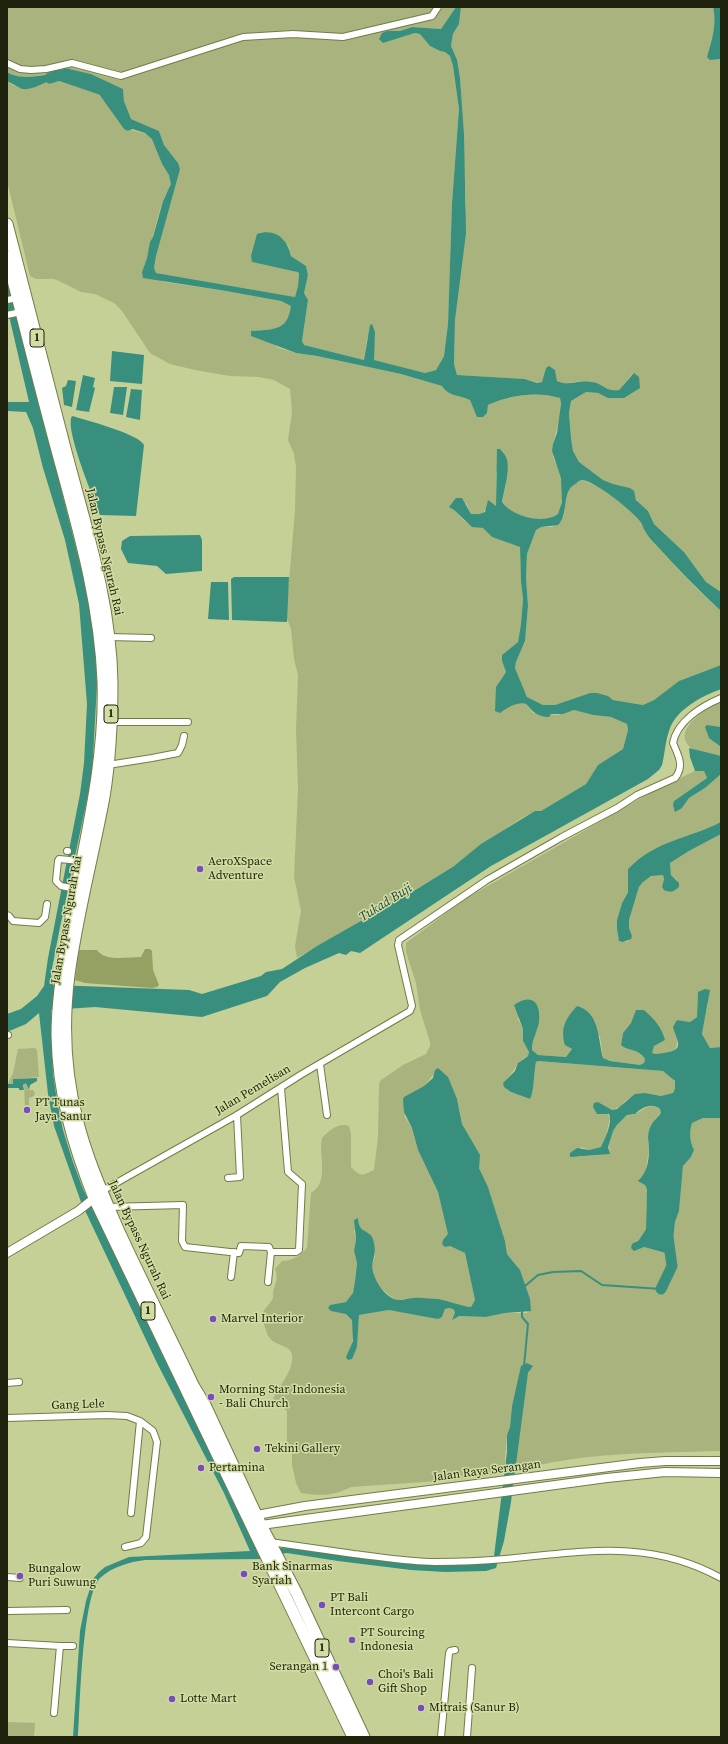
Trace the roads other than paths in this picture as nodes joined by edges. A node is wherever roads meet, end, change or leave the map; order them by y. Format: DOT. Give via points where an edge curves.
graph roads {
  1 [pos="438,7"];
  2 [pos="7,64"];
  3 [pos="7,224"];
  4 [pos="7,257"];
  5 [pos="13,299"];
  6 [pos="19,312"];
  7 [pos="8,315"];
  8 [pos="62,454"];
  9 [pos="109,637"];
  10 [pos="150,638"];
  11 [pos="721,698"];
  12 [pos="111,722"];
  13 [pos="188,722"];
  14 [pos="184,736"];
  15 [pos="108,765"];
  16 [pos="79,861"];
  17 [pos="73,888"];
  18 [pos="47,904"];
  19 [pos="7,915"];
  20 [pos="65,977"];
  21 [pos="320,1064"];
  22 [pos="281,1088"];
  23 [pos="237,1115"];
  24 [pos="327,1115"];
  25 [pos="228,1178"];
  26 [pos="96,1197"];
  27 [pos="108,1207"];
  28 [pos="234,1252"];
  29 [pos="271,1252"];
  30 [pos="7,1253"];
  31 [pos="231,1277"];
  32 [pos="268,1282"];
  33 [pos="19,1382"];
  34 [pos="7,1383"];
  35 [pos="7,1418"];
  36 [pos="140,1421"];
  37 [pos="220,1448"];
  38 [pos="721,1461"];
  39 [pos="721,1473"];
  40 [pos="131,1513"];
  41 [pos="259,1520"];
  42 [pos="268,1545"];
  43 [pos="125,1547"];
  44 [pos="274,1561"];
  45 [pos="7,1578"];
  46 [pos="20,1578"];
  47 [pos="721,1578"];
  48 [pos="7,1610"];
  49 [pos="67,1610"];
  50 [pos="7,1643"];
  51 [pos="60,1646"];
  52 [pos="73,1646"];
  53 [pos="455,1650"];
  54 [pos="472,1668"];
  55 [pos="54,1713"];
  56 [pos="353,1737"];
  57 [pos="364,1737"];
  58 [pos="441,1737"];
  59 [pos="467,1737"];
  1 -- 2 [label="street" via="432,16 343,37 293,34 243,37 121,76 72,63 31,70"];
  3 -- 8 [label="highway, Jalan Bypass Ngurah Rai / 1"];
  4 -- 5 [label="highway, Jalan Bypass Ngurah Rai / 1"];
  5 -- 6 [label="highway, Jalan Bypass Ngurah Rai / 1"];
  6 -- 7 [label="street"];
  6 -- 8 [label="highway, Jalan Bypass Ngurah Rai / 1"];
  8 -- 9 [label="highway, Jalan Bypass Ngurah Rai / 1" via="99,578"];
  8 -- 16 [label="highway, Jalan Bypass Ngurah Rai / 1" via="93,588 103,681 102,727 95,794"];
  9 -- 10 [label="street"];
  9 -- 12 [label="highway, Jalan Bypass Ngurah Rai / 1"];
  11 -- 21 [label="street, Jalan Pemelisan" via="698,710 678,731 673,743 679,754 680,764 675,778 637,795 494,876 398,942 412,1006 410,1011"];
  12 -- 13 [label="street"];
  12 -- 15 [label="highway, Jalan Bypass Ngurah Rai / 1"];
  14 -- 15 [label="street" via="178,752"];
  15 -- 20 [label="highway, Jalan Bypass Ngurah Rai / 1"];
  16 -- 17 [label="highway, Jalan Bypass Ngurah Rai / 1"];
  16 -- 17 [label="street" via="59,858 58,861 55,879 61,886"];
  17 -- 20 [label="highway, Jalan Bypass Ngurah Rai / 1"];
  18 -- 19 [label="street" via="45,917 39,923 13,921"];
  20 -- 26 [label="highway, Jalan Bypass Ngurah Rai / 1" via="62,1012 67,1055 77,1119"];
  21 -- 22 [label="street, Jalan Pemelisan"];
  21 -- 24 [label="street"];
  22 -- 23 [label="street, Jalan Pemelisan"];
  22 -- 29 [label="street" via="288,1172 302,1184 303,1196 298,1251"];
  23 -- 25 [label="street" via="240,1177"];
  23 -- 26 [label="street, Jalan Pemelisan"];
  26 -- 27 [label="highway, Jalan Bypass Ngurah Rai / 1"];
  26 -- 30 [label="street, Jalan Pemelisan" via="78,1211"];
  26 -- 37 [label="highway, Jalan Bypass Ngurah Rai / 1"];
  27 -- 28 [label="street" via="183,1205 183,1246"];
  27 -- 37 [label="highway, Jalan Bypass Ngurah Rai / 1"];
  28 -- 29 [label="street" via="240,1252 242,1246 268,1247"];
  28 -- 31 [label="street"];
  29 -- 32 [label="street"];
  33 -- 34 [label="street"];
  35 -- 36 [label="street, Gang Lele" via="107,1415 127,1416"];
  36 -- 40 [label="street"];
  36 -- 43 [label="street, Gang Lele" via="153,1431 157,1442 146,1537 141,1543"];
  37 -- 41 [label="highway, Jalan Bypass Ngurah Rai / 1"];
  37 -- 42 [label="highway, Jalan Bypass Ngurah Rai / 1" via="233,1489"];
  38 -- 41 [label="street, Jalan Raya Serangan" via="646,1463 305,1506"];
  39 -- 41 [label="street, Jalan Raya Serangan" via="638,1474"];
  41 -- 42 [label="highway, Jalan Bypass Ngurah Rai / 1"];
  42 -- 44 [label="highway, Jalan Bypass Ngurah Rai / 1"];
  42 -- 47 [label="street" via="416,1561 500,1560 576,1552 648,1553 684,1560"];
  44 -- 56 [label="highway, Jalan Bypass Ngurah Rai / 1"];
  44 -- 57 [label="highway, Jalan Bypass Ngurah Rai / 1"];
  45 -- 46 [label="street"];
  48 -- 49 [label="street"];
  50 -- 51 [label="street"];
  51 -- 52 [label="street"];
  51 -- 55 [label="street"];
  53 -- 58 [label="street" via="449,1653"];
  54 -- 59 [label="street"];
}
